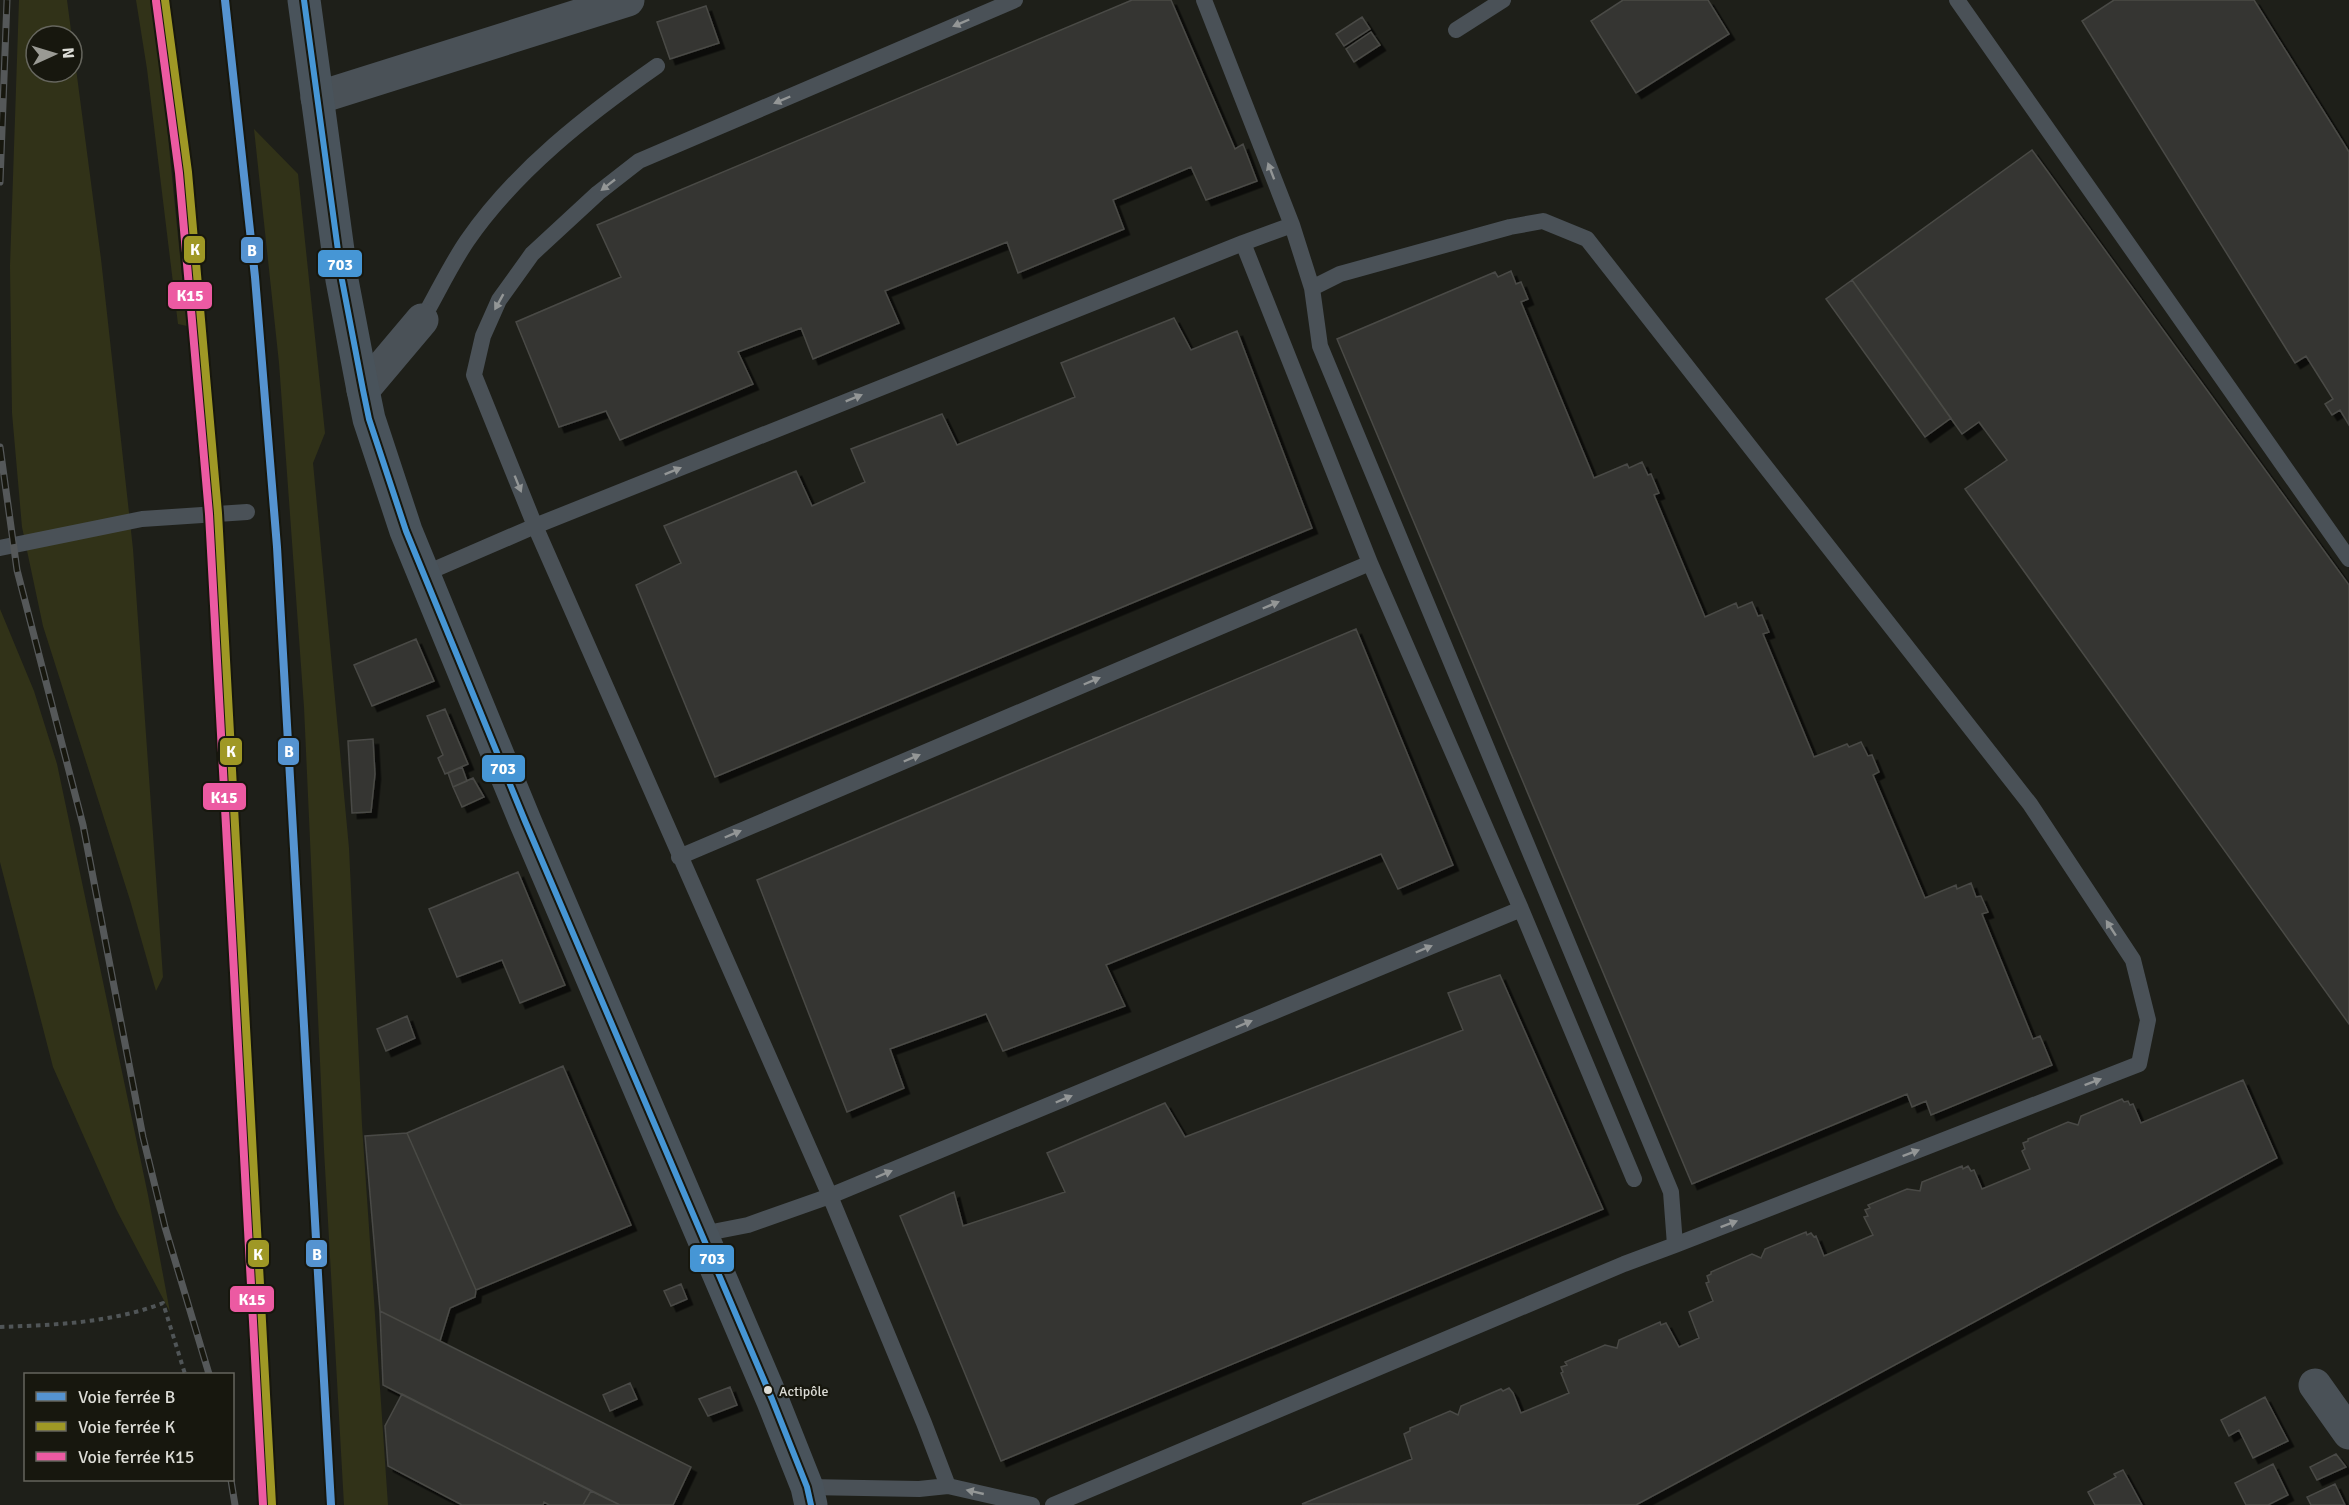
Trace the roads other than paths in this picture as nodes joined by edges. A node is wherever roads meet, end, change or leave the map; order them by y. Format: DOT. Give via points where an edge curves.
graph roads {
  1 [pos="304,0"];
  2 [pos="628,0"];
  3 [pos="1015,0"];
  4 [pos="1204,0"];
  5 [pos="1503,0"];
  6 [pos="1957,0"];
  7 [pos="1456,30"];
  8 [pos="657,66"];
  9 [pos="317,98"];
  10 [pos="1292,225"];
  11 [pos="1243,243"];
  12 [pos="1312,288"];
  13 [pos="422,320"];
  14 [pos="363,390"];
  15 [pos="248,512"];
  16 [pos="535,526"];
  17 [pos="0,548"];
  18 [pos="2349,559"];
  19 [pos="1370,563"];
  20 [pos="424,574"];
  21 [pos="679,857"];
  22 [pos="1521,909"];
  23 [pos="1634,1179"];
  24 [pos="830,1196"];
  25 [pos="702,1234"];
  26 [pos="1675,1245"];
  27 [pos="2315,1385"];
  28 [pos="2349,1433"];
  29 [pos="948,1486"];
  30 [pos="809,1496"];
  31 [pos="1032,1505"];
  32 [pos="1053,1505"];
  1 -- 9 [label="street"];
  2 -- 9 [label="street"];
  3 -- 16 [label="lane, one-way" via="639,161 532,254 499,300 483,336 474,375"];
  10 -- 4 [label="lane, one-way"];
  5 -- 7 [label="lane"];
  6 -- 18 [label="lane"];
  8 -- 13 [label="lane" via="606,101 541,157 499,200 467,241"];
  9 -- 14 [label="street" via="342,280"];
  10 -- 11 [label="lane"];
  10 -- 12 [label="lane"];
  16 -- 11 [label="lane, one-way"];
  11 -- 19 [label="lane"];
  12 -- 26 [label="lane" via="1320,346 1671,1192"];
  26 -- 12 [label="lane, one-way" via="2139,1064 2148,1020 2133,960 2030,804 1587,239 1543,221 1340,274"];
  13 -- 14 [label="street"];
  14 -- 20 [label="street" via="406,531"];
  15 -- 17 [label="lane" via="142,519"];
  16 -- 20 [label="lane"];
  16 -- 21 [label="lane"];
  21 -- 19 [label="lane, one-way"];
  19 -- 22 [label="lane"];
  20 -- 25 [label="street"];
  21 -- 24 [label="lane"];
  22 -- 23 [label="lane"];
  24 -- 22 [label="lane, one-way"];
  24 -- 25 [label="lane" via="748,1225"];
  24 -- 29 [label="lane"];
  25 -- 30 [label="street"];
  26 -- 32 [label="lane"];
  27 -- 28 [label="street"];
  29 -- 30 [label="lane"];
  31 -- 29 [label="lane, one-way"];
}
